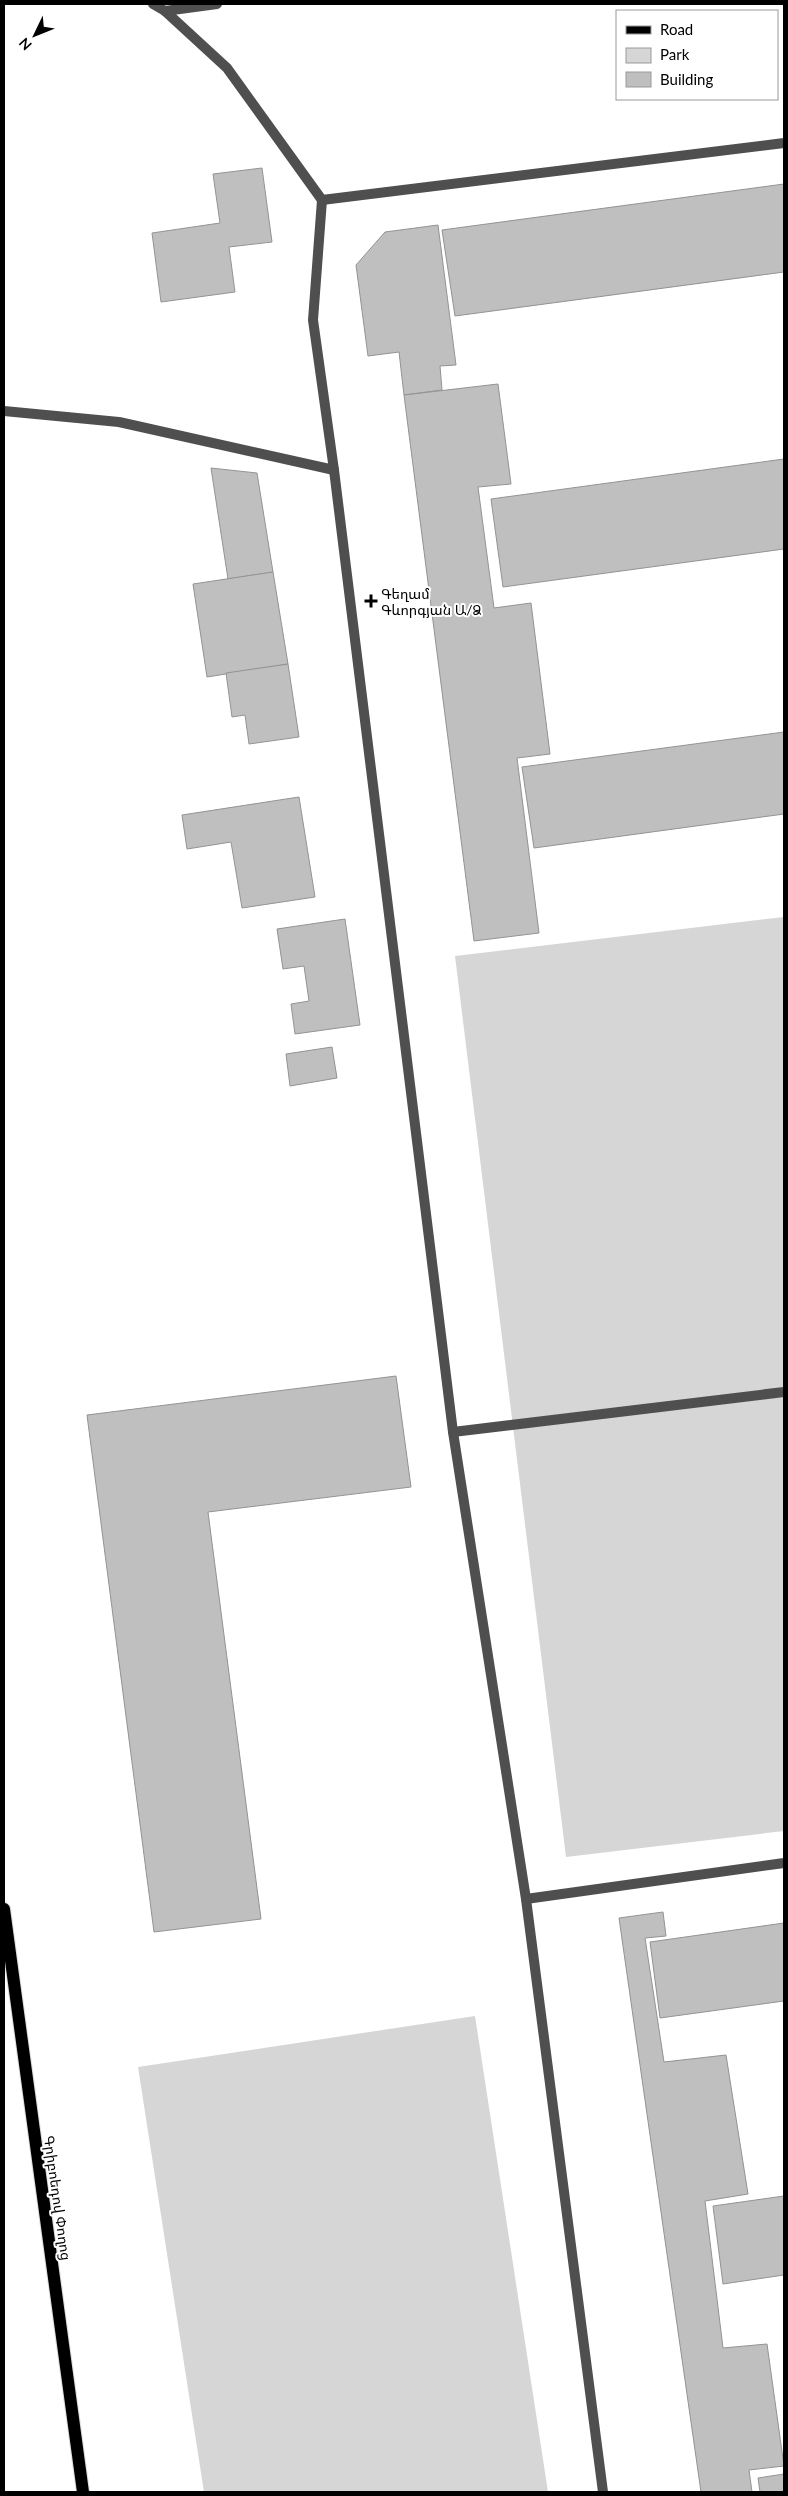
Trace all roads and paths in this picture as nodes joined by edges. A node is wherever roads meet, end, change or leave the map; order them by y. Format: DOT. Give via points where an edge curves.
graph roads {
  1 [pos="153,4"];
  2 [pos="217,4"];
  3 [pos="165,11"];
  4 [pos="784,143"];
  5 [pos="322,200"];
  6 [pos="4,411"];
  7 [pos="334,470"];
  8 [pos="784,1392"];
  9 [pos="453,1432"];
  10 [pos="784,1863"];
  11 [pos="526,1900"];
  12 [pos="4,1909"];
  13 [pos="83,2492"];
  14 [pos="603,2492"];
  1 -- 3 [label="street"];
  2 -- 3 [label="street"];
  3 -- 5 [label="street" via="227,68"];
  4 -- 5 [label="street"];
  5 -- 7 [label="street" via="313,320"];
  6 -- 7 [label="street" via="119,422"];
  7 -- 9 [label="street"];
  8 -- 9 [label="street"];
  9 -- 11 [label="street"];
  10 -- 11 [label="street"];
  11 -- 14 [label="street"];
  12 -- 13 [label="main road, Գրիբոեդով Փողոց"];
}
